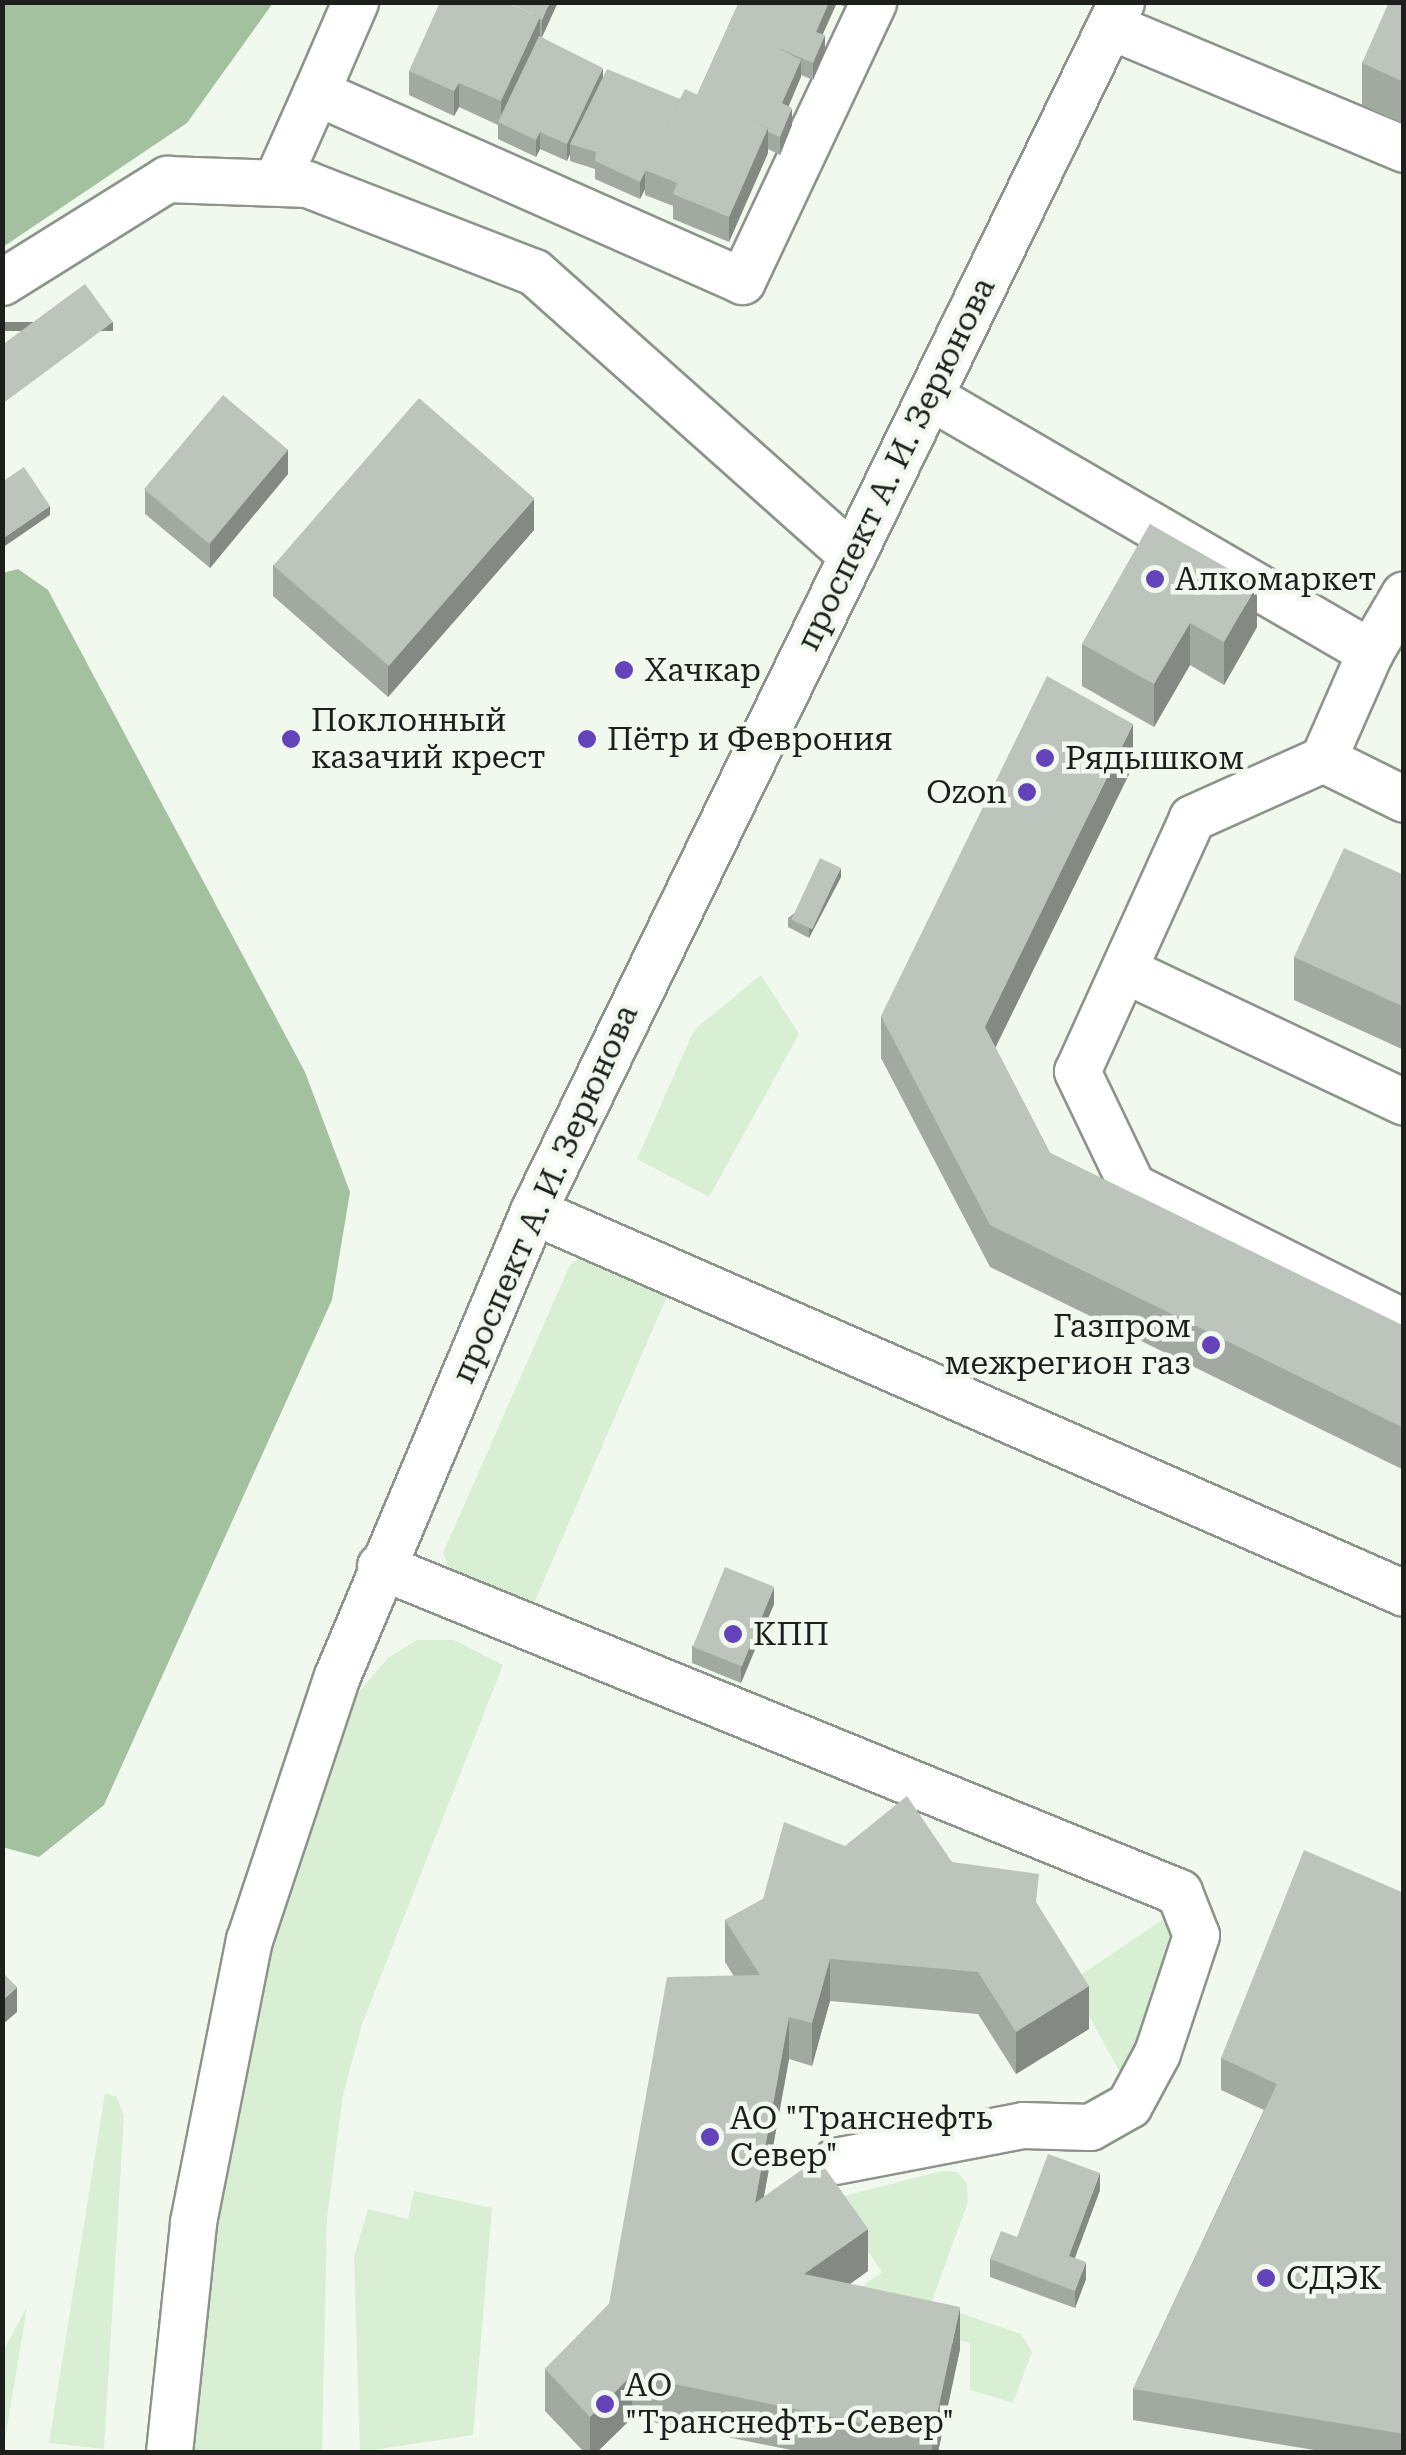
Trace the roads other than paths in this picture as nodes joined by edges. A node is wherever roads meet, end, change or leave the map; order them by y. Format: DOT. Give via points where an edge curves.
graph roads {
  1 [pos="355,2"];
  2 [pos="873,2"];
  3 [pos="1116,14"];
  4 [pos="316,92"];
  5 [pos="1404,149"];
  6 [pos="276,182"];
  7 [pos="2,282"];
  8 [pos="931,397"];
  9 [pos="852,555"];
  10 [pos="1404,594"];
  11 [pos="1370,652"];
  12 [pos="1322,759"];
  13 [pos="1404,799"];
  14 [pos="1127,971"];
  15 [pos="1404,1102"];
  16 [pos="533,1210"];
  17 [pos="1404,1322"];
  18 [pos="380,1566"];
  19 [pos="1404,1592"];
  20 [pos="836,2161"];
  21 [pos="169,2452"];
  1 -- 4 [label="street"];
  2 -- 4 [label="street" via="742,281"];
  3 -- 5 [label="street"];
  3 -- 8 [label="street, проспект А. И. Зерюнова"];
  4 -- 6 [label="street"];
  6 -- 7 [label="street" via="168,179"];
  6 -- 9 [label="street" via="308,184 534,272"];
  8 -- 9 [label="street, проспект А. И. Зерюнова"];
  8 -- 11 [label="street"];
  9 -- 16 [label="street, проспект А. И. Зерюнова"];
  10 -- 11 [label="street"];
  11 -- 12 [label="street"];
  12 -- 13 [label="street"];
  12 -- 14 [label="street" via="1192,818"];
  14 -- 15 [label="street"];
  14 -- 17 [label="street" via="1077,1071 1132,1186"];
  16 -- 18 [label="street, проспект А. И. Зерюнова"];
  16 -- 19 [label="street"];
  18 -- 20 [label="street" via="1179,1892 1196,1935 1157,2052 1129,2105 1090,2127 1023,2125"];
  18 -- 21 [label="street, проспект А. И. Зерюнова" via="249,1940 193,2222"];
}
